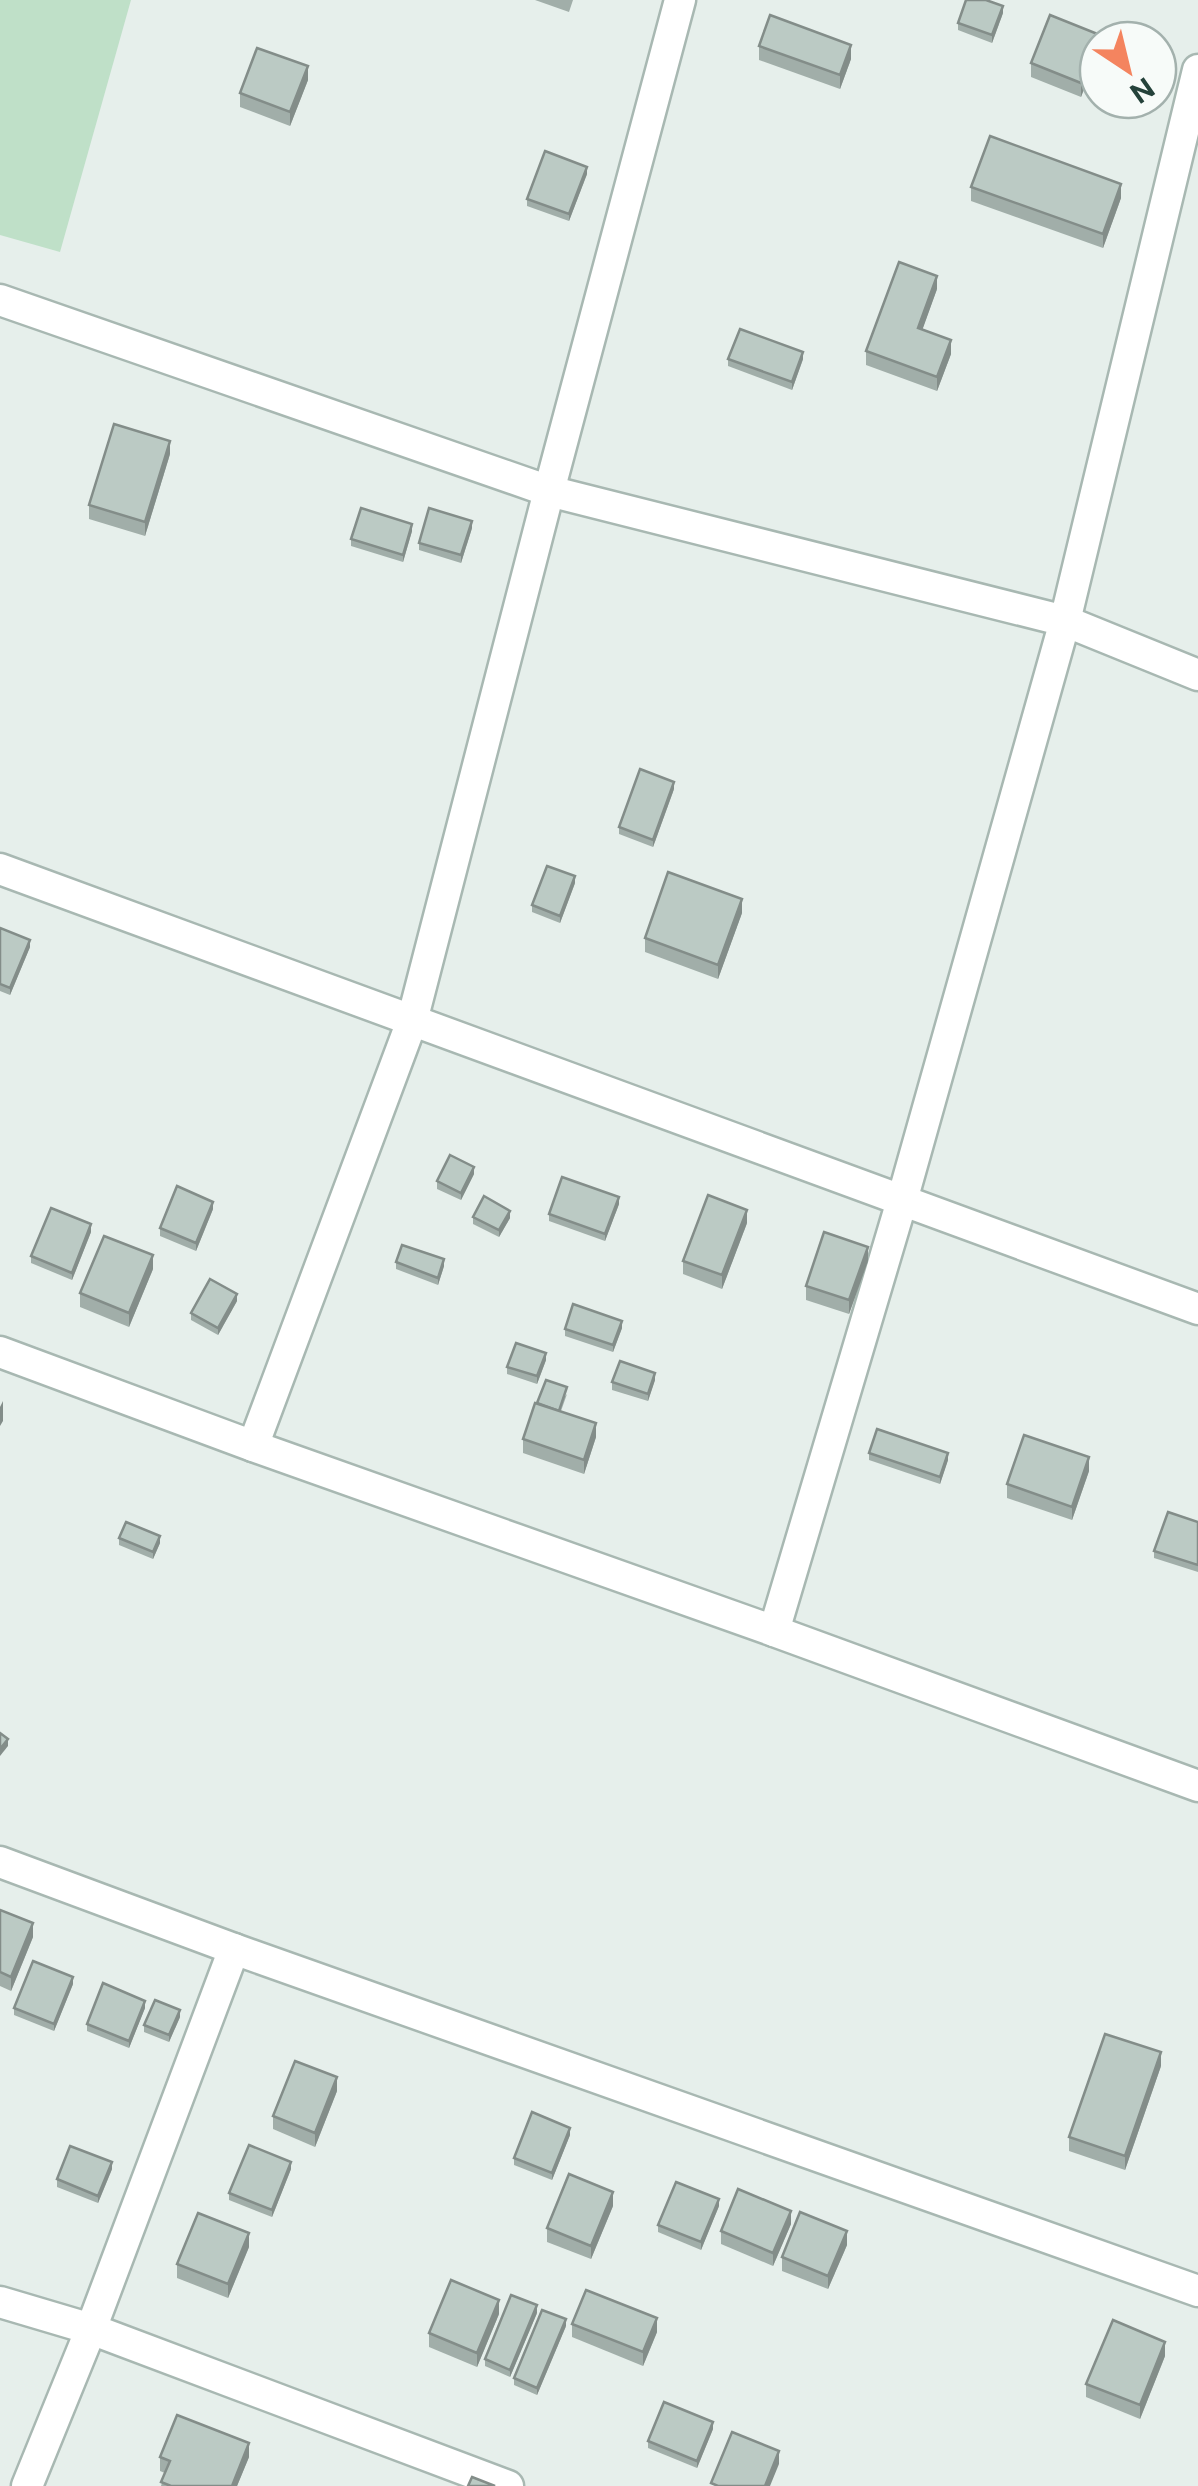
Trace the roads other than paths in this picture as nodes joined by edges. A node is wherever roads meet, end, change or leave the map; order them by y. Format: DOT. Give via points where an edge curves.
graph roads {
  1 [pos="680,0"];
  2 [pos="1198,70"];
  3 [pos="0,300"];
  4 [pos="549,491"];
  5 [pos="1065,620"];
  6 [pos="1198,675"];
  7 [pos="0,869"];
  8 [pos="412,1021"];
  9 [pos="902,1201"];
  10 [pos="1198,1308"];
  11 [pos="0,1352"];
  12 [pos="252,1446"];
  13 [pos="774,1631"];
  14 [pos="1198,1786"];
  15 [pos="0,1862"];
  16 [pos="234,1949"];
  17 [pos="1198,2291"];
  18 [pos="0,2302"];
  19 [pos="92,2329"];
  20 [pos="27,2486"];
  21 [pos="508,2486"];
  1 -- 4 [label="street"];
  2 -- 5 [label="street"];
  3 -- 4 [label="street"];
  4 -- 5 [label="street"];
  4 -- 8 [label="street"];
  5 -- 6 [label="street"];
  5 -- 9 [label="street"];
  7 -- 8 [label="street"];
  8 -- 9 [label="street"];
  8 -- 12 [label="street"];
  9 -- 10 [label="street"];
  9 -- 13 [label="street"];
  11 -- 12 [label="street"];
  12 -- 13 [label="street"];
  13 -- 14 [label="street"];
  15 -- 16 [label="street"];
  16 -- 17 [label="street"];
  16 -- 19 [label="street"];
  18 -- 19 [label="street"];
  19 -- 20 [label="street"];
  19 -- 21 [label="street"];
}
